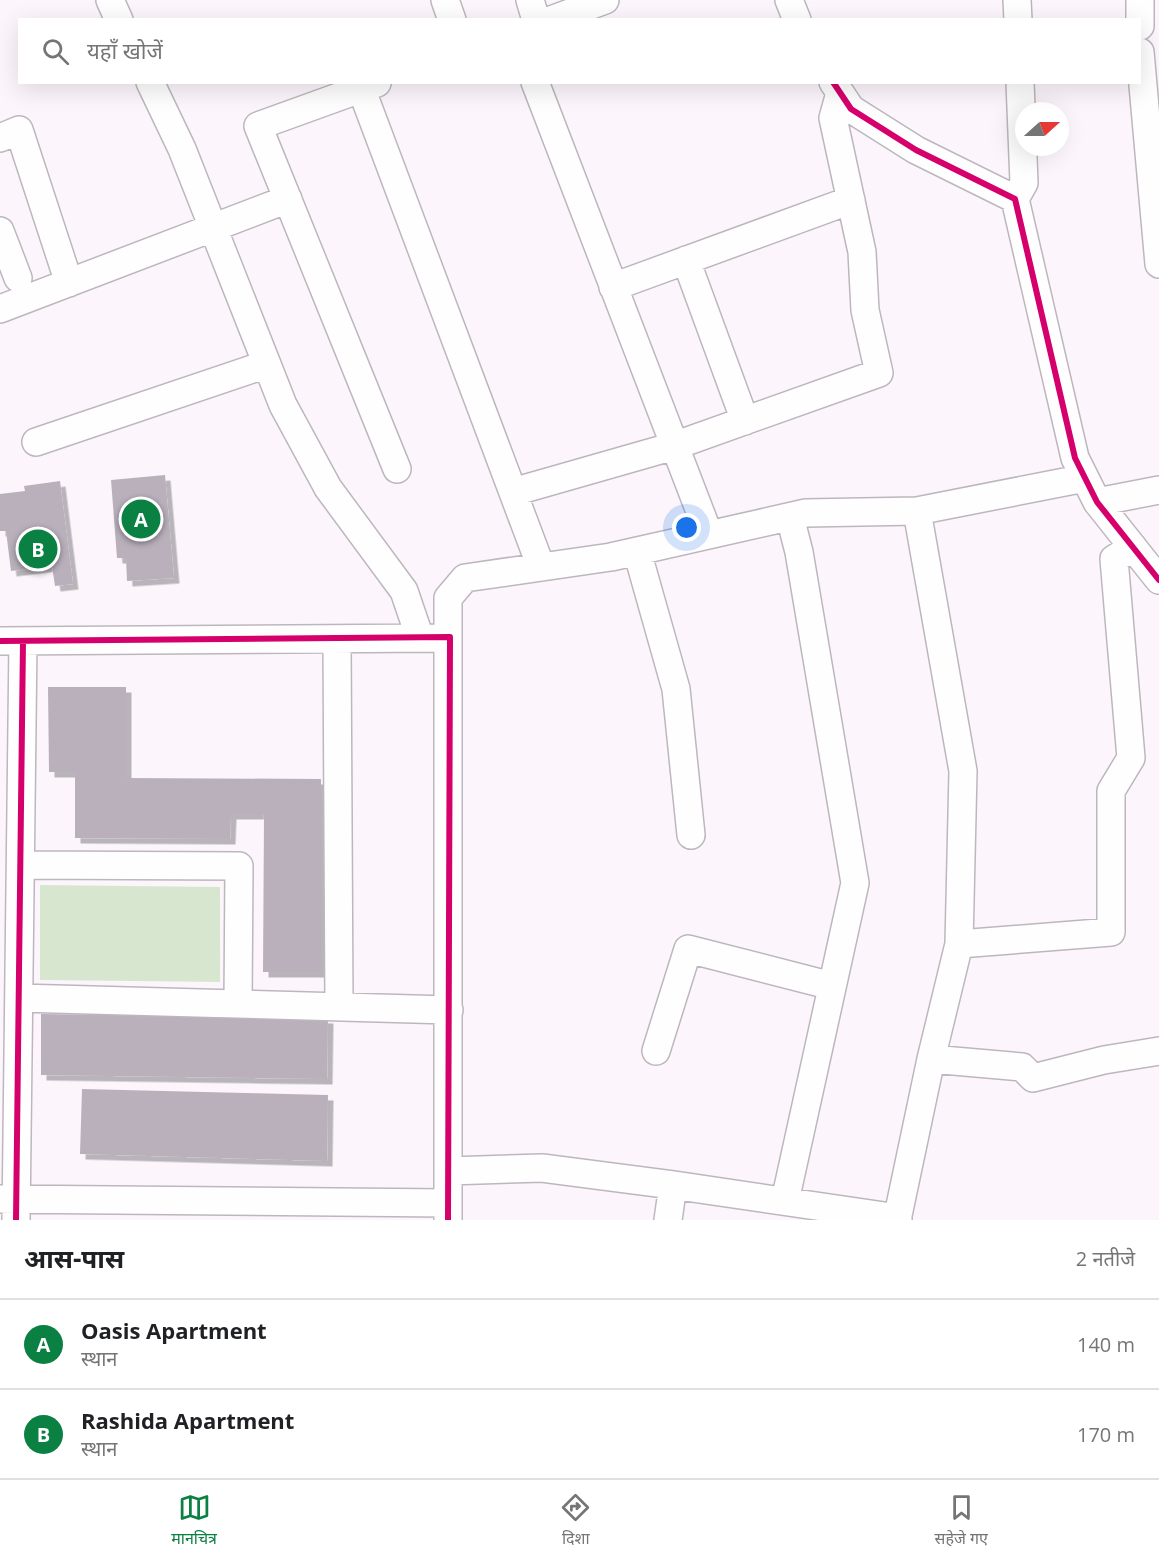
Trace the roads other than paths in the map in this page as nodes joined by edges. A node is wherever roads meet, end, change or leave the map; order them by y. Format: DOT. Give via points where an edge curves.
graph roads {
  1 [pos="110,0"];
  2 [pos="445,0"];
  3 [pos="530,0"];
  4 [pos="605,0"];
  5 [pos="789,0"];
  6 [pos="1017,0"];
  7 [pos="1140,0"];
  8 [pos="119,18"];
  9 [pos="451,18"];
  10 [pos="535,18"];
  11 [pos="556,18"];
  12 [pos="796,18"];
  13 [pos="1018,18"];
  14 [pos="1140,18"];
  15 [pos="1141,63"];
  16 [pos="151,84"];
  17 [pos="536,84"];
  18 [pos="1020,84"];
  19 [pos="369,85"];
  20 [pos="837,88"];
  21 [pos="9,134"];
  22 [pos="288,199"];
  23 [pos="1016,199"];
  24 [pos="850,200"];
  25 [pos="213,228"];
  26 [pos="0,231"];
  27 [pos="686,260"];
  28 [pos="1159,264"];
  29 [pos="18,278"];
  30 [pos="69,283"];
  31 [pos="613,287"];
  32 [pos="0,309"];
  33 [pos="267,364"];
  34 [pos="744,421"];
  35 [pos="36,442"];
  36 [pos="674,446"];
  37 [pos="398,469"];
  38 [pos="1091,490"];
  39 [pos="1159,490"];
  40 [pos="513,492"];
  41 [pos="917,511"];
  42 [pos="790,517"];
  43 [pos="709,535"];
  44 [pos="1133,547"];
  45 [pos="637,551"];
  46 [pos="541,567"];
  47 [pos="1159,580"];
  48 [pos="420,638"];
  49 [pos="450,638"];
  50 [pos="337,639"];
  51 [pos="12,641"];
  52 [pos="691,835"];
  53 [pos="21,865"];
  54 [pos="959,944"];
  55 [pos="832,986"];
  56 [pos="19,998"];
  57 [pos="238,1004"];
  58 [pos="339,1007"];
  59 [pos="449,1010"];
  60 [pos="656,1051"];
  61 [pos="1159,1051"];
  62 [pos="931,1059"];
  63 [pos="448,1171"];
  64 [pos="673,1185"];
  65 [pos="11,1206"];
  66 [pos="770,1207"];
  67 [pos="202,1210"];
  68 [pos="448,1211"];
  69 [pos="898,1219"];
  70 [pos="668,1220"];
  1 -- 8 [label="street"];
  2 -- 9 [label="street"];
  3 -- 10 [label="street"];
  4 -- 11 [label="street"];
  5 -- 12 [label="street"];
  6 -- 13 [label="street"];
  7 -- 14 [label="street"];
  15 -- 28 [label="street"];
  16 -- 25 [label="street"];
  17 -- 31 [label="street"];
  18 -- 23 [label="street" via="1024,183"];
  19 -- 22 [label="street" via="258,126"];
  19 -- 40 [label="street"];
  20 -- 23 [label="street" via="851,109 916,150"];
  20 -- 24 [label="street" via="832,118"];
  21 -- 30 [label="street"];
  22 -- 25 [label="street"];
  22 -- 37 [label="street"];
  23 -- 38 [label="street" via="1075,458"];
  24 -- 27 [label="street"];
  24 -- 34 [label="street" via="862,252 865,310 879,373"];
  25 -- 30 [label="street"];
  25 -- 33 [label="street"];
  26 -- 29 [label="street"];
  27 -- 31 [label="street"];
  27 -- 34 [label="street"];
  30 -- 32 [label="street"];
  31 -- 36 [label="street"];
  33 -- 35 [label="street"];
  33 -- 48 [label="street" via="283,405 328,488 404,591"];
  34 -- 36 [label="street"];
  36 -- 40 [label="street"];
  36 -- 43 [label="street"];
  38 -- 39 [label="street"];
  38 -- 41 [label="street"];
  38 -- 44 [label="street"];
  40 -- 46 [label="street"];
  41 -- 42 [label="street" via="806,513"];
  41 -- 54 [label="street" via="963,771"];
  42 -- 43 [label="street"];
  42 -- 55 [label="street" via="855,883"];
  43 -- 45 [label="street"];
  44 -- 47 [label="street"];
  44 -- 54 [label="street" via="1114,559 1131,758 1111,791 1111,932"];
  45 -- 46 [label="street"];
  45 -- 52 [label="street" via="676,689"];
  46 -- 49 [label="street" via="465,578 448,598"];
  48 -- 49 [label="street"];
  48 -- 50 [label="street"];
  49 -- 59 [label="street"];
  50 -- 51 [label="street"];
  50 -- 58 [label="street"];
  51 -- 53 [label="street"];
  53 -- 56 [label="street"];
  53 -- 57 [label="street" via="239,866"];
  54 -- 62 [label="street"];
  55 -- 60 [label="street" via="688,949"];
  55 -- 66 [label="street"];
  56 -- 57 [label="street"];
  56 -- 65 [label="street"];
  57 -- 58 [label="street"];
  58 -- 59 [label="street"];
  59 -- 63 [label="street"];
  61 -- 62 [label="street" via="1033,1078 1022,1067"];
  62 -- 69 [label="street"];
  63 -- 64 [label="street" via="542,1168"];
  63 -- 68 [label="street"];
  64 -- 66 [label="street"];
  64 -- 70 [label="street"];
  65 -- 67 [label="street"];
  66 -- 69 [label="street"];
  67 -- 68 [label="street"];
}
